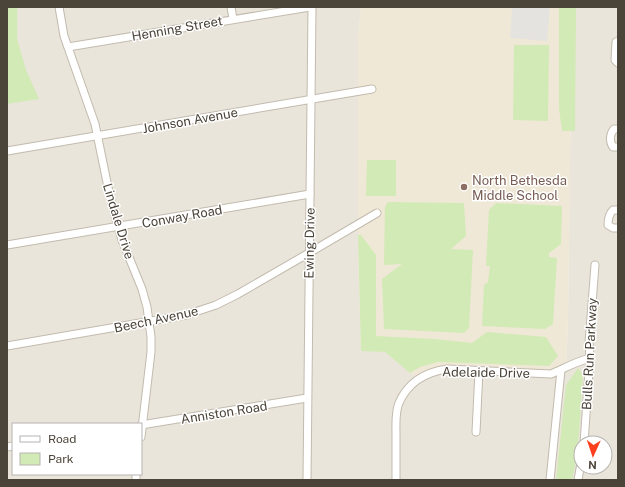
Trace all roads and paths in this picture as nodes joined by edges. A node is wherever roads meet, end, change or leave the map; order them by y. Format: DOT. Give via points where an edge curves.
graph roads {
  1 [pos="59,7"];
  2 [pos="231,7"];
  3 [pos="311,7"];
  4 [pos="233,19"];
  5 [pos="618,41"];
  6 [pos="68,47"];
  7 [pos="618,63"];
  8 [pos="372,89"];
  9 [pos="311,100"];
  10 [pos="618,129"];
  11 [pos="98,136"];
  12 [pos="618,147"];
  13 [pos="7,151"];
  14 [pos="310,194"];
  15 [pos="618,210"];
  16 [pos="377,213"];
  17 [pos="118,226"];
  18 [pos="618,228"];
  19 [pos="7,245"];
  20 [pos="310,253"];
  21 [pos="595,265"];
  22 [pos="149,322"];
  23 [pos="7,346"];
  24 [pos="590,358"];
  25 [pos="561,370"];
  26 [pos="479,371"];
  27 [pos="307,398"];
  28 [pos="142,425"];
  29 [pos="476,432"];
  30 [pos="585,435"];
  31 [pos="307,480"];
  32 [pos="396,480"];
  33 [pos="550,480"];
  1 -- 6 [label="street, Lindale Drive"];
  2 -- 4 [label="street"];
  3 -- 4 [label="street, Henning Street"];
  3 -- 9 [label="street, Ewing Drive"];
  4 -- 6 [label="street, Henning Street"];
  5 -- 7 [label="street" via="615,60"];
  6 -- 11 [label="street, Lindale Drive"];
  8 -- 9 [label="street, Johnson Avenue"];
  9 -- 11 [label="street, Johnson Avenue"];
  9 -- 14 [label="street, Ewing Drive"];
  10 -- 12 [label="street" via="611,133 610,143 613,147"];
  11 -- 13 [label="street, Johnson Avenue"];
  11 -- 17 [label="street, Lindale Drive"];
  14 -- 17 [label="street, Conway Road"];
  14 -- 20 [label="street, Ewing Drive"];
  15 -- 18 [label="street" via="610,213 608,225"];
  16 -- 20 [label="street, Beech Avenue"];
  17 -- 19 [label="street, Conway Road"];
  17 -- 22 [label="street, Lindale Drive" via="142,289"];
  20 -- 22 [label="street, Beech Avenue" via="216,305 186,315"];
  20 -- 27 [label="street, Ewing Drive"];
  21 -- 24 [label="street, Bulls Run Parkway"];
  22 -- 23 [label="street, Beech Avenue"];
  22 -- 28 [label="street, Lindale Drive" via="151,352"];
  24 -- 25 [label="street, Adelaide Drive" via="576,361"];
  24 -- 30 [label="street, Bulls Run Parkway"];
  25 -- 26 [label="street, Adelaide Drive" via="551,374"];
  25 -- 33 [label="street"];
  26 -- 29 [label="street"];
  26 -- 32 [label="street, Adelaide Drive" via="434,371 418,379 408,388 399,403 396,415"];
  27 -- 28 [label="street, Anniston Road"];
  27 -- 31 [label="street, Ewing Drive"];
}
